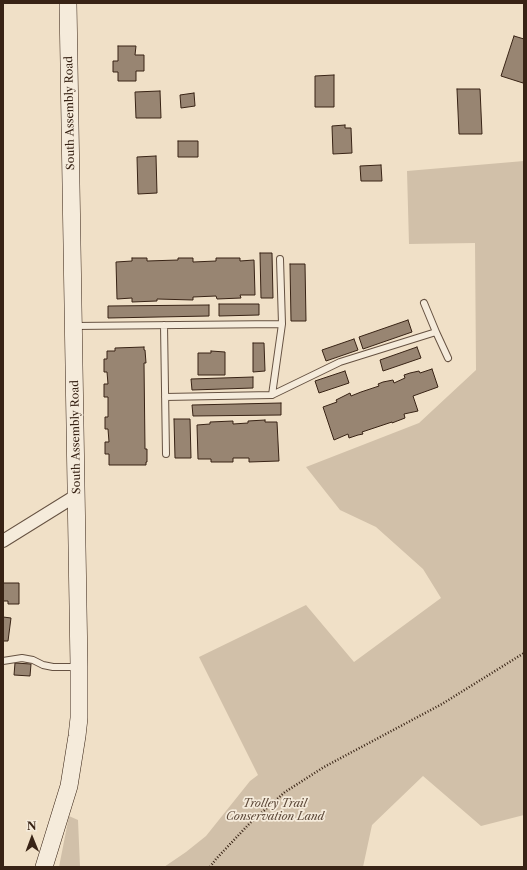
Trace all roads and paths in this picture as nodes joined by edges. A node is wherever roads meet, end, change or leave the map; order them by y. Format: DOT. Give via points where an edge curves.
graph roads {
  1 [pos="68,3"];
  2 [pos="280,259"];
  3 [pos="424,303"];
  4 [pos="282,324"];
  5 [pos="164,325"];
  6 [pos="74,326"];
  7 [pos="436,332"];
  8 [pos="448,358"];
  9 [pos="272,395"];
  10 [pos="166,397"];
  11 [pos="166,454"];
  12 [pos="77,495"];
  13 [pos="3,541"];
  14 [pos="524,653"];
  15 [pos="3,661"];
  16 [pos="79,666"];
  17 [pos="44,867"];
  18 [pos="210,867"];
  1 -- 6 [label="street, South Assembly Road"];
  2 -- 4 [label="lane"];
  3 -- 7 [label="lane"];
  4 -- 5 [label="lane"];
  4 -- 9 [label="lane"];
  5 -- 6 [label="lane"];
  5 -- 10 [label="lane"];
  6 -- 12 [label="street, South Assembly Road"];
  7 -- 8 [label="lane"];
  7 -- 9 [label="lane" via="340,362"];
  9 -- 10 [label="lane"];
  10 -- 11 [label="lane"];
  12 -- 13 [label="street"];
  12 -- 16 [label="street, South Assembly Road"];
  14 -- 18 [label="path" via="442,704 324,766 285,792 250,823"];
  15 -- 16 [label="lane" via="22,658 53,667"];
  16 -- 17 [label="street, South Assembly Road" via="77,736 70,779"];
}
